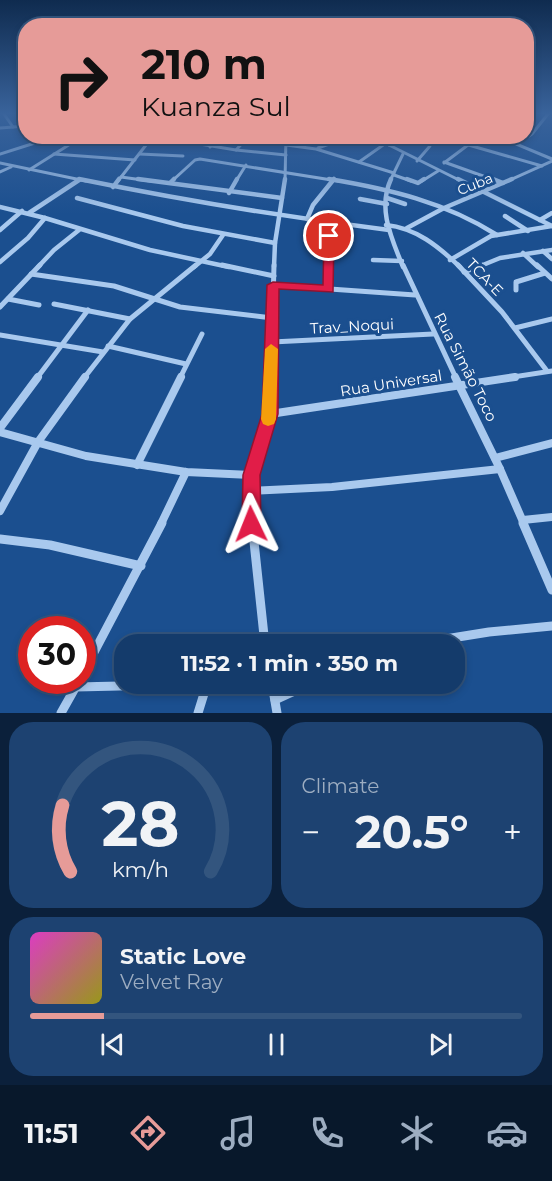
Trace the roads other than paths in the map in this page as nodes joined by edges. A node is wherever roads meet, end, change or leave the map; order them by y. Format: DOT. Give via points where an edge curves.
graph roads {
  1 [pos="21,147"];
  2 [pos="65,147"];
  3 [pos="145,147"];
  4 [pos="212,147"];
  5 [pos="239,147"];
  6 [pos="286,147"];
  7 [pos="309,147"];
  8 [pos="321,147"];
  9 [pos="382,147"];
  10 [pos="392,147"];
  11 [pos="429,147"];
  12 [pos="464,147"];
  13 [pos="471,147"];
  14 [pos="524,147"];
  15 [pos="316,149"];
  16 [pos="236,150"];
  17 [pos="552,152"];
  18 [pos="0,154"];
  19 [pos="54,154"];
  20 [pos="140,154"];
  21 [pos="403,154"];
  22 [pos="286,155"];
  23 [pos="183,156"];
  24 [pos="544,156"];
  25 [pos="135,160"];
  26 [pos="552,160"];
  27 [pos="417,161"];
  28 [pos="359,162"];
  29 [pos="444,162"];
  30 [pos="0,163"];
  31 [pos="246,165"];
  32 [pos="543,166"];
  33 [pos="11,167"];
  34 [pos="29,170"];
  35 [pos="437,170"];
  36 [pos="0,172"];
  37 [pos="286,172"];
  38 [pos="394,174"];
  39 [pos="121,177"];
  40 [pos="334,179"];
  41 [pos="79,180"];
  42 [pos="171,182"];
  43 [pos="504,184"];
  44 [pos="113,187"];
  45 [pos="387,188"];
  46 [pos="482,191"];
  47 [pos="229,193"];
  48 [pos="77,198"];
  49 [pos="282,198"];
  50 [pos="360,199"];
  51 [pos="387,201"];
  52 [pos="405,204"];
  53 [pos="447,206"];
  54 [pos="0,207"];
  55 [pos="22,211"];
  56 [pos="29,213"];
  57 [pos="552,213"];
  58 [pos="279,216"];
  59 [pos="505,216"];
  60 [pos="45,218"];
  61 [pos="307,219"];
  62 [pos="540,220"];
  63 [pos="332,222"];
  64 [pos="552,226"];
  65 [pos="388,227"];
  66 [pos="407,228"];
  67 [pos="0,230"];
  68 [pos="79,230"];
  69 [pos="528,231"];
  70 [pos="223,235"];
  71 [pos="497,235"];
  72 [pos="275,243"];
  73 [pos="552,250"];
  74 [pos="543,251"];
  75 [pos="523,253"];
  76 [pos="552,259"];
  77 [pos="373,260"];
  78 [pos="450,260"];
  79 [pos="203,261"];
  80 [pos="402,261"];
  81 [pos="0,262"];
  82 [pos="464,272"];
  83 [pos="545,273"];
  84 [pos="31,274"];
  85 [pos="274,276"];
  86 [pos="552,279"];
  87 [pos="273,285"];
  88 [pos="329,289"];
  89 [pos="516,290"];
  90 [pos="415,295"];
  91 [pos="8,299"];
  92 [pos="155,301"];
  93 [pos="54,304"];
  94 [pos="39,305"];
  95 [pos="0,308"];
  96 [pos="88,310"];
  97 [pos="272,318"];
  98 [pos="130,319"];
  99 [pos="552,319"];
  100 [pos="515,328"];
  101 [pos="202,334"];
  102 [pos="433,334"];
  103 [pos="0,335"];
  104 [pos="272,342"];
  105 [pos="62,345"];
  106 [pos="105,349"];
  107 [pos="186,364"];
  108 [pos="550,371"];
  109 [pos="460,385"];
  110 [pos="270,414"];
  111 [pos="0,430"];
  112 [pos="38,442"];
  113 [pos="552,443"];
  114 [pos="495,458"];
  115 [pos="137,465"];
  116 [pos="500,469"];
  117 [pos="186,472"];
  118 [pos="251,475"];
  119 [pos="250,491"];
  120 [pos="0,512"];
  121 [pos="552,517"];
  122 [pos="523,520"];
  123 [pos="0,539"];
  124 [pos="141,566"];
  125 [pos="552,590"];
  126 [pos="552,626"];
  127 [pos="264,634"];
  128 [pos="465,636"];
  129 [pos="96,649"];
  130 [pos="96,684"];
  131 [pos="114,684"];
  132 [pos="72,694"];
  133 [pos="204,694"];
  134 [pos="274,694"];
  135 [pos="288,694"];
  136 [pos="275,700"];
  137 [pos="61,713"];
  138 [pos="198,713"];
  139 [pos="278,713"];
  1 -- 18 [label="street"];
  2 -- 19 [label="street"];
  3 -- 20 [label="street"];
  4 -- 16 [label="street"];
  5 -- 16 [label="street"];
  6 -- 22 [label="street"];
  7 -- 15 [label="street"];
  8 -- 15 [label="street"];
  9 -- 28 [label="street"];
  10 -- 21 [label="street"];
  11 -- 27 [label="street"];
  12 -- 29 [label="street"];
  13 -- 32 [label="street"];
  14 -- 24 [label="street"];
  15 -- 28 [label="street"];
  16 -- 22 [label="street"];
  17 -- 24 [label="street"];
  19 -- 25 [label="street"];
  19 -- 34 [label="street"];
  20 -- 23 [label="street"];
  20 -- 25 [label="street"];
  21 -- 27 [label="street"];
  21 -- 38 [label="street, Rua Simão Toco"];
  22 -- 37 [label="street"];
  24 -- 26 [label="street"];
  25 -- 39 [label="street"];
  26 -- 32 [label="street, Cuba"];
  27 -- 35 [label="street"];
  28 -- 38 [label="street"];
  29 -- 35 [label="street"];
  29 -- 43 [label="street"];
  30 -- 33 [label="street, TCA-E"];
  31 -- 37 [label="street"];
  31 -- 42 [label="street" via="197,159"];
  31 -- 47 [label="street"];
  32 -- 43 [label="street, Cuba"];
  33 -- 34 [label="street, TCA-E"];
  33 -- 36 [label="street"];
  34 -- 41 [label="street, TCA-E"];
  35 -- 38 [label="street" via="418,183"];
  35 -- 46 [label="street"];
  37 -- 40 [label="street"];
  37 -- 49 [label="street"];
  38 -- 45 [label="street, Rua Simão Toco"];
  39 -- 42 [label="street"];
  39 -- 44 [label="street"];
  40 -- 45 [label="street"];
  40 -- 61 [label="street"];
  41 -- 44 [label="street, TCA-E"];
  41 -- 56 [label="street"];
  42 -- 47 [label="street"];
  43 -- 46 [label="street, Cuba"];
  44 -- 58 [label="street, TCA-E"];
  45 -- 51 [label="street, Rua Simão Toco"];
  45 -- 53 [label="street"];
  46 -- 53 [label="street, Cuba"];
  46 -- 62 [label="street"];
  47 -- 49 [label="street"];
  48 -- 70 [label="street"];
  49 -- 58 [label="street"];
  50 -- 51 [label="street"];
  51 -- 52 [label="street"];
  51 -- 65 [label="street, Rua Simão Toco"];
  53 -- 66 [label="street, Cuba"];
  53 -- 71 [label="street"];
  54 -- 55 [label="street"];
  55 -- 56 [label="street"];
  55 -- 67 [label="street"];
  56 -- 60 [label="street"];
  57 -- 62 [label="street"];
  58 -- 61 [label="street, TCA-E"];
  58 -- 72 [label="street"];
  59 -- 69 [label="street"];
  60 -- 68 [label="street"];
  60 -- 81 [label="street"];
  61 -- 63 [label="street, TCA-E"];
  62 -- 64 [label="street"];
  63 -- 65 [label="street, TCA-E"];
  63 -- 88 [label="street"];
  64 -- 69 [label="street"];
  65 -- 66 [label="street, TCA-E"];
  65 -- 80 [label="street, Rua Simão Toco"];
  66 -- 78 [label="street, TCA-E"];
  68 -- 79 [label="street"];
  68 -- 84 [label="street"];
  69 -- 71 [label="street"];
  70 -- 72 [label="street"];
  70 -- 79 [label="street"];
  71 -- 78 [label="street"];
  72 -- 85 [label="street"];
  73 -- 74 [label="street"];
  74 -- 75 [label="street"];
  74 -- 76 [label="street"];
  75 -- 82 [label="street"];
  75 -- 83 [label="street"];
  77 -- 80 [label="street"];
  78 -- 82 [label="street, TCA-E"];
  79 -- 85 [label="street"];
  79 -- 92 [label="street"];
  80 -- 90 [label="street, Rua Simão Toco"];
  82 -- 100 [label="street, TCA-E"];
  83 -- 86 [label="street"];
  83 -- 89 [label="street" via="520,279"];
  84 -- 91 [label="street"];
  84 -- 92 [label="street" via="114,286"];
  85 -- 87 [label="street"];
  87 -- 88 [label="street"];
  87 -- 97 [label="street"];
  88 -- 90 [label="street"];
  90 -- 102 [label="street, Rua Simão Toco"];
  91 -- 94 [label="street"];
  91 -- 95 [label="street"];
  92 -- 97 [label="street"];
  92 -- 98 [label="street"];
  93 -- 96 [label="street"];
  96 -- 98 [label="street"];
  96 -- 105 [label="street"];
  97 -- 104 [label="street"];
  98 -- 106 [label="street"];
  99 -- 100 [label="street"];
  100 -- 108 [label="street, TCA-E"];
  101 -- 107 [label="street"];
  102 -- 104 [label="street, Trav_Noqui"];
  102 -- 109 [label="street, Rua Simão Toco"];
  103 -- 105 [label="street"];
  104 -- 110 [label="street"];
  105 -- 106 [label="street"];
  105 -- 111 [label="street"];
  106 -- 107 [label="street"];
  106 -- 112 [label="street"];
  107 -- 115 [label="street"];
  108 -- 109 [label="street, Rua Universal"];
  109 -- 110 [label="street, Rua Universal"];
  109 -- 114 [label="street, Rua Simão Toco"];
  110 -- 118 [label="street"];
  111 -- 112 [label="street"];
  112 -- 115 [label="street"];
  112 -- 120 [label="street"];
  113 -- 114 [label="street"];
  114 -- 116 [label="street, Rua Simão Toco"];
  115 -- 117 [label="street"];
  116 -- 119 [label="street" via="332,487"];
  116 -- 122 [label="street, Rua Simão Toco"];
  117 -- 118 [label="street"];
  117 -- 124 [label="street"];
  118 -- 119 [label="street"];
  119 -- 127 [label="street"];
  121 -- 122 [label="street"];
  122 -- 125 [label="street, Rua Simão Toco"];
  123 -- 124 [label="street" via="50,545"];
  124 -- 129 [label="street"];
  126 -- 128 [label="street"];
  130 -- 131 [label="street"];
  132 -- 137 [label="street"];
  133 -- 138 [label="street"];
  134 -- 136 [label="street"];
  135 -- 136 [label="street"];
  136 -- 139 [label="street"];
}
